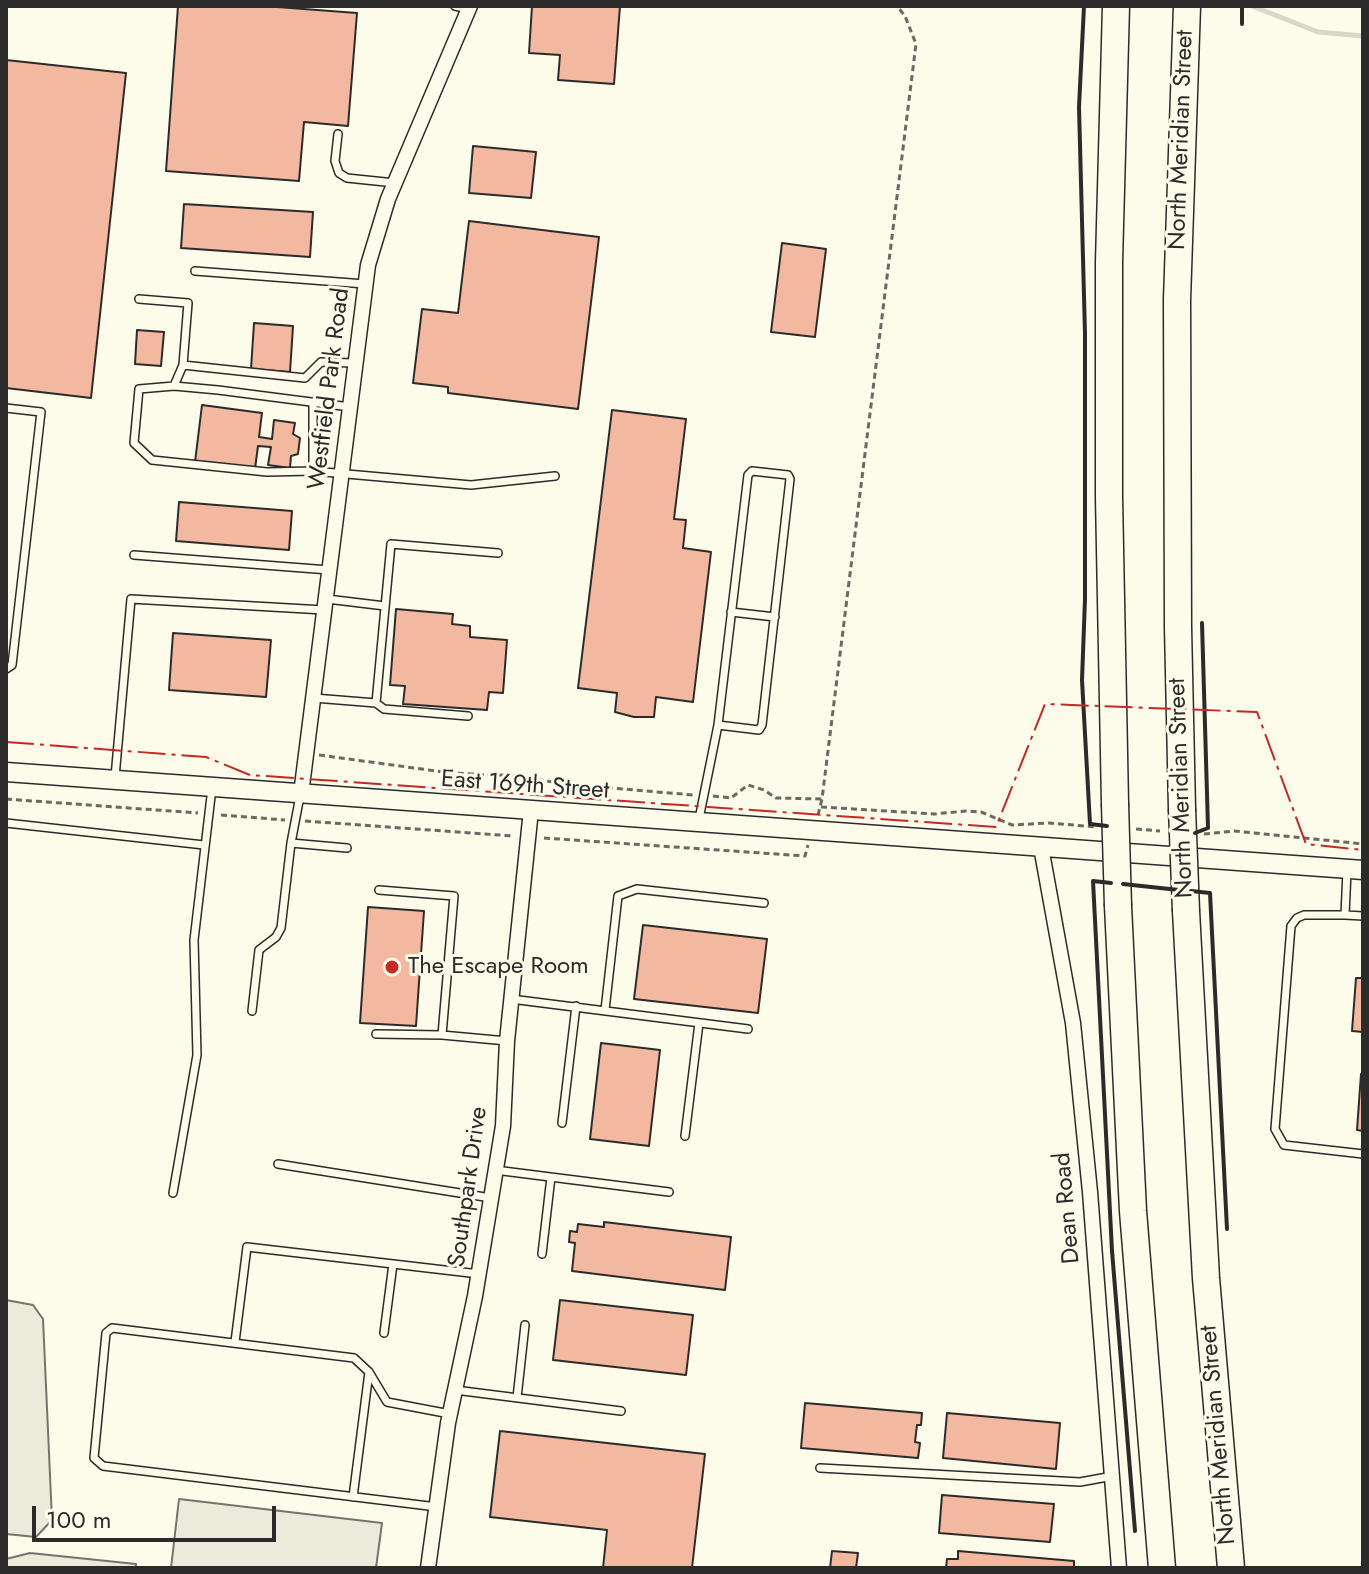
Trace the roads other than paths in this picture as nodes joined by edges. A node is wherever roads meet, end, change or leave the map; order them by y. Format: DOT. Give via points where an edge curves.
graph roads {
  1 [pos="1116,6"];
  2 [pos="1187,6"];
  3 [pos="465,7"];
  4 [pos="338,134"];
  5 [pos="395,183"];
  6 [pos="195,271"];
  7 [pos="365,284"];
  8 [pos="139,299"];
  9 [pos="354,363"];
  10 [pos="183,365"];
  11 [pos="174,386"];
  12 [pos="313,402"];
  13 [pos="350,407"];
  14 [pos="6,408"];
  15 [pos="313,471"];
  16 [pos="342,474"];
  17 [pos="555,476"];
  18 [pos="498,553"];
  19 [pos="134,555"];
  20 [pos="329,570"];
  21 [pos="326,605"];
  22 [pos="385,606"];
  23 [pos="731,612"];
  24 [pos="775,617"];
  25 [pos="6,669"];
  26 [pos="314,698"];
  27 [pos="376,703"];
  28 [pos="468,716"];
  29 [pos="718,725"];
  30 [pos="6,772"];
  31 [pos="115,780"];
  32 [pos="212,788"];
  33 [pos="301,794"];
  34 [pos="531,810"];
  35 [pos="699,822"];
  36 [pos="6,823"];
  37 [pos="291,843"];
  38 [pos="204,845"];
  39 [pos="1041,847"];
  40 [pos="347,848"];
  41 [pos="1355,870"];
  42 [pos="379,890"];
  43 [pos="764,903"];
  44 [pos="1345,915"];
  45 [pos="1363,916"];
  46 [pos="511,999"];
  47 [pos="576,1006"];
  48 [pos="605,1010"];
  49 [pos="252,1011"];
  50 [pos="699,1023"];
  51 [pos="748,1029"];
  52 [pos="376,1034"];
  53 [pos="442,1035"];
  54 [pos="507,1041"];
  55 [pos="562,1123"];
  56 [pos="685,1136"];
  57 [pos="1363,1154"];
  58 [pos="278,1164"];
  59 [pos="495,1170"];
  60 [pos="551,1177"];
  61 [pos="669,1192"];
  62 [pos="173,1193"];
  63 [pos="491,1198"];
  64 [pos="542,1254"];
  65 [pos="393,1264"];
  66 [pos="479,1274"];
  67 [pos="525,1325"];
  68 [pos="384,1333"];
  69 [pos="235,1342"];
  70 [pos="369,1372"];
  71 [pos="455,1390"];
  72 [pos="517,1398"];
  73 [pos="621,1411"];
  74 [pos="450,1414"];
  75 [pos="820,1468"];
  76 [pos="1113,1476"];
  77 [pos="353,1497"];
  78 [pos="437,1507"];
  79 [pos="428,1568"];
  80 [pos="1119,1568"];
  81 [pos="1162,1568"];
  82 [pos="1231,1568"];
  1 -- 81 [label="highway, bridge" via="1109,262 1115,820 1133,1211"];
  2 -- 82 [label="highway, North Meridian Street, bridge" via="1177,330 1182,809 1206,1278"];
  3 -- 5 [label="street, Westfield Park Road"];
  4 -- 5 [label="lane" via="339,173"];
  5 -- 7 [label="street, Westfield Park Road"];
  6 -- 7 [label="lane"];
  7 -- 9 [label="street, Westfield Park Road"];
  8 -- 10 [label="lane" via="188,303"];
  9 -- 10 [label="lane" via="321,362 305,378"];
  9 -- 13 [label="street, Westfield Park Road"];
  10 -- 11 [label="lane"];
  11 -- 12 [label="lane"];
  11 -- 15 [label="lane" via="139,389 134,443 152,460 267,472"];
  12 -- 13 [label="lane"];
  12 -- 15 [label="lane"];
  13 -- 16 [label="street, Westfield Park Road"];
  14 -- 25 [label="lane" via="41,412 12,665"];
  15 -- 16 [label="lane"];
  16 -- 17 [label="lane" via="471,485"];
  16 -- 20 [label="street, Westfield Park Road"];
  18 -- 22 [label="lane" via="391,544"];
  19 -- 20 [label="lane"];
  20 -- 21 [label="street, Westfield Park Road"];
  21 -- 22 [label="lane"];
  21 -- 26 [label="street, Westfield Park Road"];
  21 -- 31 [label="lane" via="131,599"];
  22 -- 27 [label="lane"];
  23 -- 24 [label="lane"];
  23 -- 24 [label="lane" via="748,475 788,475"];
  23 -- 29 [label="lane"];
  24 -- 29 [label="lane" via="762,725 759,730"];
  26 -- 27 [label="lane"];
  26 -- 33 [label="street, Westfield Park Road"];
  27 -- 28 [label="lane" via="384,709"];
  29 -- 35 [label="lane"];
  30 -- 31 [label="street, East 169th Street"];
  31 -- 32 [label="street, East 169th Street"];
  32 -- 33 [label="street, East 169th Street"];
  32 -- 38 [label="lane"];
  33 -- 34 [label="street, East 169th Street"];
  33 -- 37 [label="lane"];
  34 -- 35 [label="street, East 169th Street"];
  34 -- 46 [label="street, Southpark Drive"];
  35 -- 39 [label="street, East 169th Street"];
  36 -- 38 [label="lane"];
  37 -- 40 [label="lane"];
  37 -- 49 [label="lane" via="281,928 259,950"];
  38 -- 62 [label="lane" via="194,940 197,1055"];
  39 -- 41 [label="street, East 169th Street"];
  39 -- 76 [label="street, Dean Road" via="1074,1036"];
  41 -- 44 [label="lane"];
  42 -- 53 [label="lane" via="454,896"];
  43 -- 48 [label="lane" via="637,889 618,896"];
  44 -- 45 [label="lane"];
  44 -- 57 [label="lane" via="1304,915 1291,926 1275,1129 1284,1145"];
  46 -- 47 [label="lane"];
  46 -- 54 [label="street, Southpark Drive"];
  47 -- 48 [label="lane"];
  47 -- 55 [label="lane"];
  48 -- 50 [label="lane"];
  50 -- 51 [label="lane"];
  50 -- 56 [label="lane"];
  52 -- 53 [label="lane"];
  53 -- 54 [label="lane"];
  54 -- 59 [label="street, Southpark Drive"];
  58 -- 63 [label="lane"];
  59 -- 60 [label="lane"];
  59 -- 63 [label="street, Southpark Drive"];
  60 -- 61 [label="lane"];
  60 -- 64 [label="lane"];
  63 -- 66 [label="street, Southpark Drive"];
  65 -- 66 [label="lane"];
  65 -- 68 [label="lane"];
  65 -- 69 [label="lane" via="247,1247"];
  66 -- 71 [label="street, Southpark Drive"];
  67 -- 72 [label="lane"];
  69 -- 70 [label="lane" via="354,1358"];
  69 -- 77 [label="lane" via="112,1328 106,1333 94,1458 103,1466"];
  70 -- 74 [label="lane" via="387,1402"];
  70 -- 77 [label="lane"];
  71 -- 72 [label="lane"];
  71 -- 74 [label="street, Southpark Drive"];
  72 -- 73 [label="lane"];
  74 -- 78 [label="street, Southpark Drive"];
  75 -- 76 [label="lane" via="1080,1482"];
  76 -- 80 [label="street, Dean Road"];
  77 -- 78 [label="lane"];
  78 -- 79 [label="street, Southpark Drive"];
}
